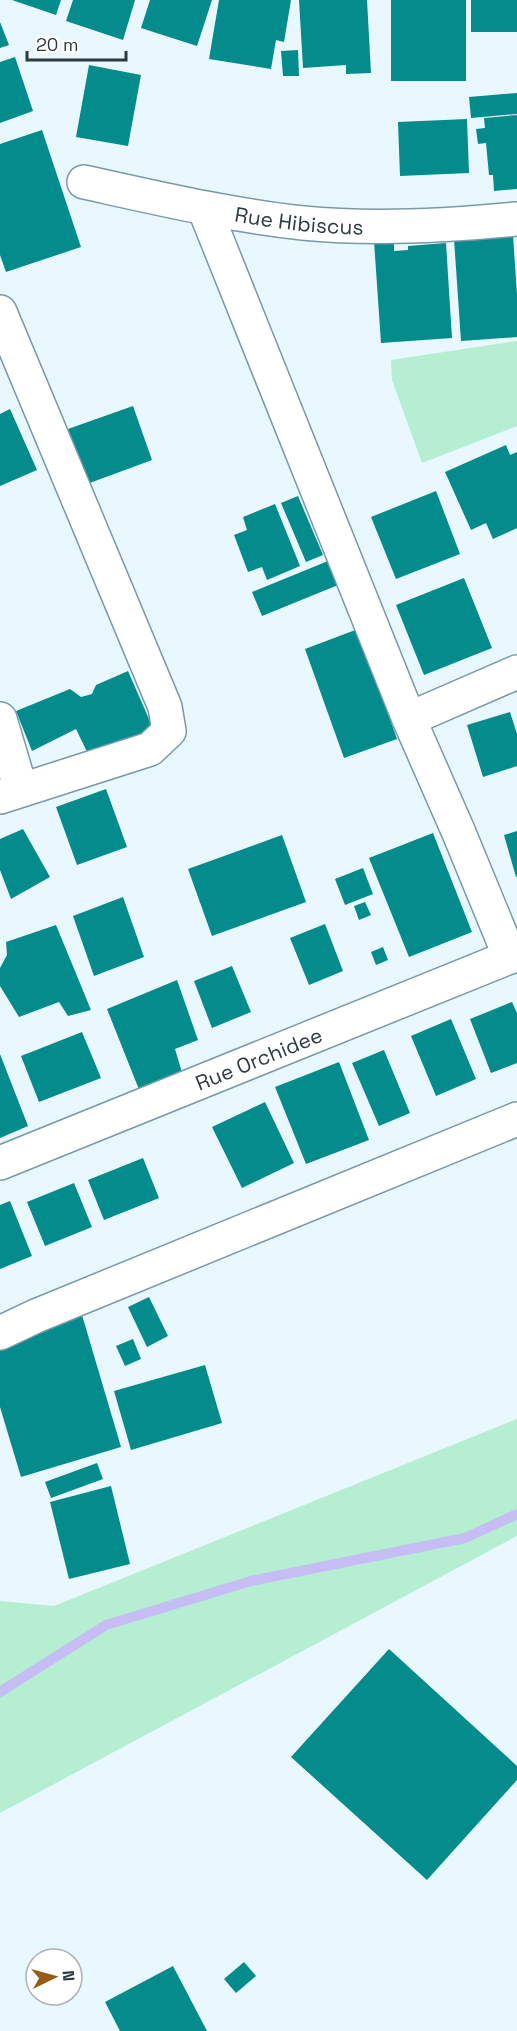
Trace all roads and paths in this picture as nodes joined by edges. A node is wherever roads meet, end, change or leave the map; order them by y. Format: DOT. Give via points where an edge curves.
graph roads {
  1 [pos="84,182"];
  2 [pos="205,210"];
  3 [pos="517,219"];
  4 [pos="0,312"];
  5 [pos="517,672"];
  6 [pos="0,719"];
  7 [pos="409,719"];
  8 [pos="10,794"];
  9 [pos="513,956"];
  10 [pos="517,1119"];
  11 [pos="0,1163"];
  12 [pos="0,1333"];
  1 -- 2 [label="street, Rue Hibiscus"];
  2 -- 3 [label="street, Rue Hibiscus" via="304,223 369,226"];
  2 -- 7 [label="street"];
  4 -- 8 [label="street" via="165,707 169,731 150,749"];
  5 -- 7 [label="street"];
  6 -- 8 [label="street"];
  7 -- 9 [label="street"];
  9 -- 11 [label="street, Rue Orchidee"];
  10 -- 12 [label="street"];
}
